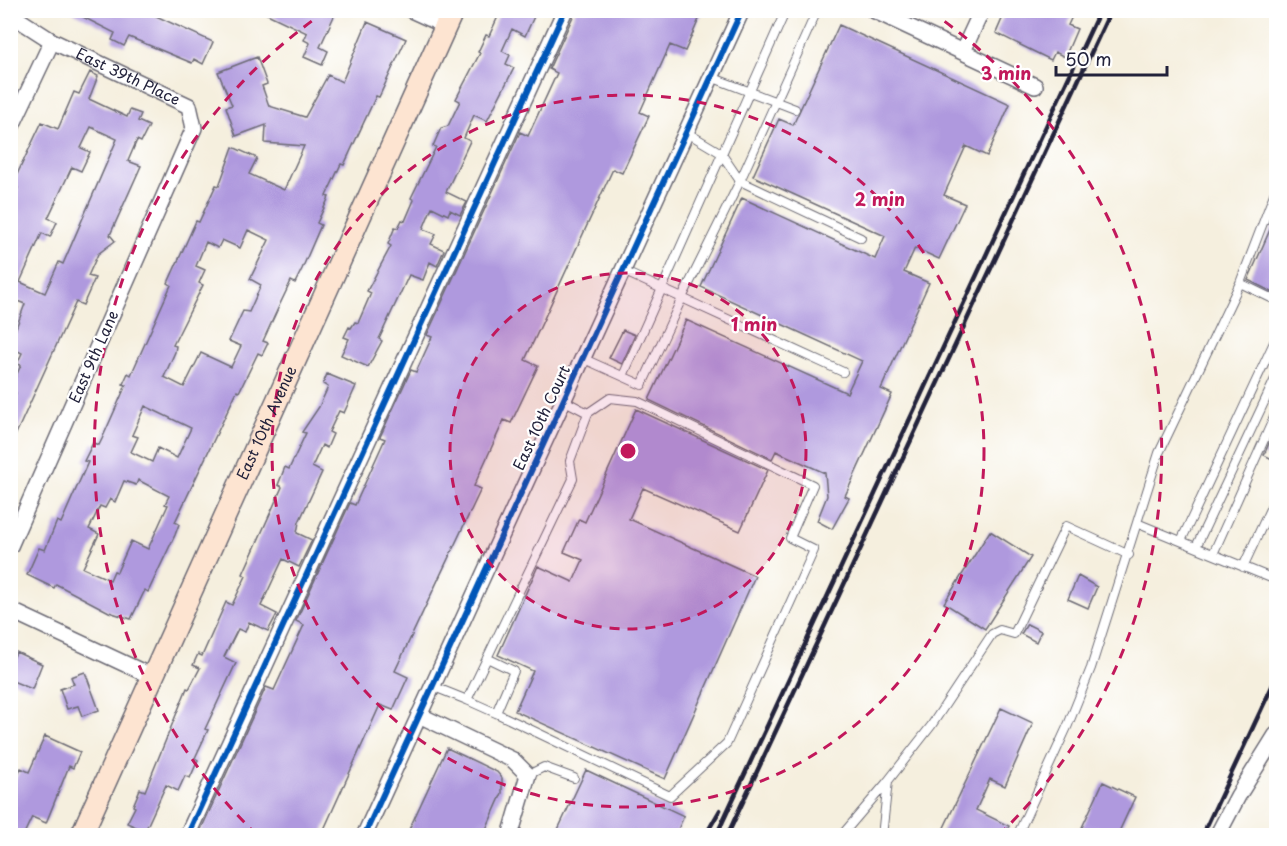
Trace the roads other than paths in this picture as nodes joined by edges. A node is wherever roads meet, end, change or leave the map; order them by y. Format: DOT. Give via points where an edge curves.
graph roads {
  1 [pos="411,10"];
  2 [pos="565,10"];
  3 [pos="742,10"];
  4 [pos="786,10"];
  5 [pos="873,10"];
  6 [pos="982,10"];
  7 [pos="10,14"];
  8 [pos="815,15"];
  9 [pos="450,18"];
  10 [pos="52,41"];
  11 [pos="963,51"];
  12 [pos="711,77"];
  13 [pos="1035,86"];
  14 [pos="748,92"];
  15 [pos="775,100"];
  16 [pos="795,109"];
  17 [pos="10,130"];
  18 [pos="686,132"];
  19 [pos="721,153"];
  20 [pos="178,168"];
  21 [pos="740,181"];
  22 [pos="1276,189"];
  23 [pos="861,238"];
  24 [pos="623,271"];
  25 [pos="1240,283"];
  26 [pos="662,289"];
  27 [pos="682,298"];
  28 [pos="1273,299"];
  29 [pos="1276,338"];
  30 [pos="582,358"];
  31 [pos="843,372"];
  32 [pos="623,376"];
  33 [pos="1276,377"];
  34 [pos="563,400"];
  35 [pos="588,413"];
  36 [pos="1276,414"];
  37 [pos="1276,496"];
  38 [pos="1139,524"];
  39 [pos="1181,541"];
  40 [pos="10,546"];
  41 [pos="1196,547"];
  42 [pos="1213,554"];
  43 [pos="1129,555"];
  44 [pos="1243,567"];
  45 [pos="1276,580"];
  46 [pos="10,610"];
  47 [pos="487,658"];
  48 [pos="153,677"];
  49 [pos="432,686"];
  50 [pos="467,700"];
  51 [pos="496,713"];
  52 [pos="419,715"];
  53 [pos="1276,735"];
  54 [pos="528,776"];
  55 [pos="574,778"];
  56 [pos="888,781"];
  57 [pos="511,833"];
  58 [pos="81,836"];
  59 [pos="187,836"];
  60 [pos="364,836"];
  61 [pos="841,836"];
  62 [pos="882,836"];
  63 [pos="1017,836"];
  64 [pos="1217,836"];
  1 -- 9 [label="street"];
  2 -- 59 [label="street"];
  3 -- 12 [label="street, East 10th Court"];
  4 -- 14 [label="lane"];
  5 -- 11 [label="street"];
  6 -- 11 [label="street"];
  7 -- 10 [label="street, East 39th Place"];
  8 -- 15 [label="lane"];
  9 -- 48 [label="street, East 10th Avenue"];
  10 -- 17 [label="street"];
  10 -- 20 [label="street, East 39th Place" via="189,106 194,128"];
  11 -- 13 [label="street"];
  12 -- 14 [label="lane"];
  12 -- 18 [label="street, East 10th Court"];
  14 -- 15 [label="lane"];
  14 -- 19 [label="lane"];
  15 -- 16 [label="lane"];
  15 -- 21 [label="lane"];
  18 -- 19 [label="lane"];
  18 -- 24 [label="street, East 10th Court"];
  19 -- 21 [label="lane"];
  19 -- 26 [label="lane"];
  20 -- 40 [label="street, East 9th Lane"];
  21 -- 23 [label="lane"];
  21 -- 27 [label="lane"];
  22 -- 25 [label="lane"];
  24 -- 26 [label="lane"];
  24 -- 30 [label="street, East 10th Court"];
  25 -- 28 [label="lane"];
  25 -- 38 [label="lane" via="1162,447"];
  26 -- 27 [label="lane"];
  26 -- 32 [label="lane"];
  27 -- 31 [label="lane"];
  27 -- 32 [label="lane" via="642,385"];
  29 -- 39 [label="lane"];
  30 -- 32 [label="lane"];
  30 -- 34 [label="street, East 10th Court"];
  33 -- 41 [label="lane"];
  34 -- 35 [label="lane"];
  34 -- 49 [label="street, East 10th Court"];
  35 -- 47 [label="lane" via="570,461 573,479"];
  35 -- 51 [label="lane" via="610,398 636,401 813,485 790,538 814,550 727,743 670,796"];
  36 -- 42 [label="lane"];
  37 -- 44 [label="lane"];
  38 -- 39 [label="lane"];
  38 -- 43 [label="lane"];
  39 -- 41 [label="lane"];
  41 -- 42 [label="lane"];
  42 -- 44 [label="lane"];
  43 -- 56 [label="lane" via="1066,526 1014,634 1000,630 992,634"];
  43 -- 63 [label="lane" via="1076,706"];
  44 -- 45 [label="lane"];
  46 -- 48 [label="street"];
  47 -- 50 [label="lane"];
  47 -- 51 [label="lane" via="514,670"];
  48 -- 58 [label="street, East 10th Avenue"];
  49 -- 50 [label="lane"];
  49 -- 52 [label="street, East 10th Court"];
  50 -- 51 [label="lane"];
  52 -- 54 [label="street" via="513,760"];
  52 -- 60 [label="street, East 10th Court"];
  53 -- 64 [label="street"];
  54 -- 55 [label="lane" via="544,767"];
  54 -- 57 [label="street"];
  56 -- 61 [label="lane"];
  56 -- 62 [label="lane"];
}
